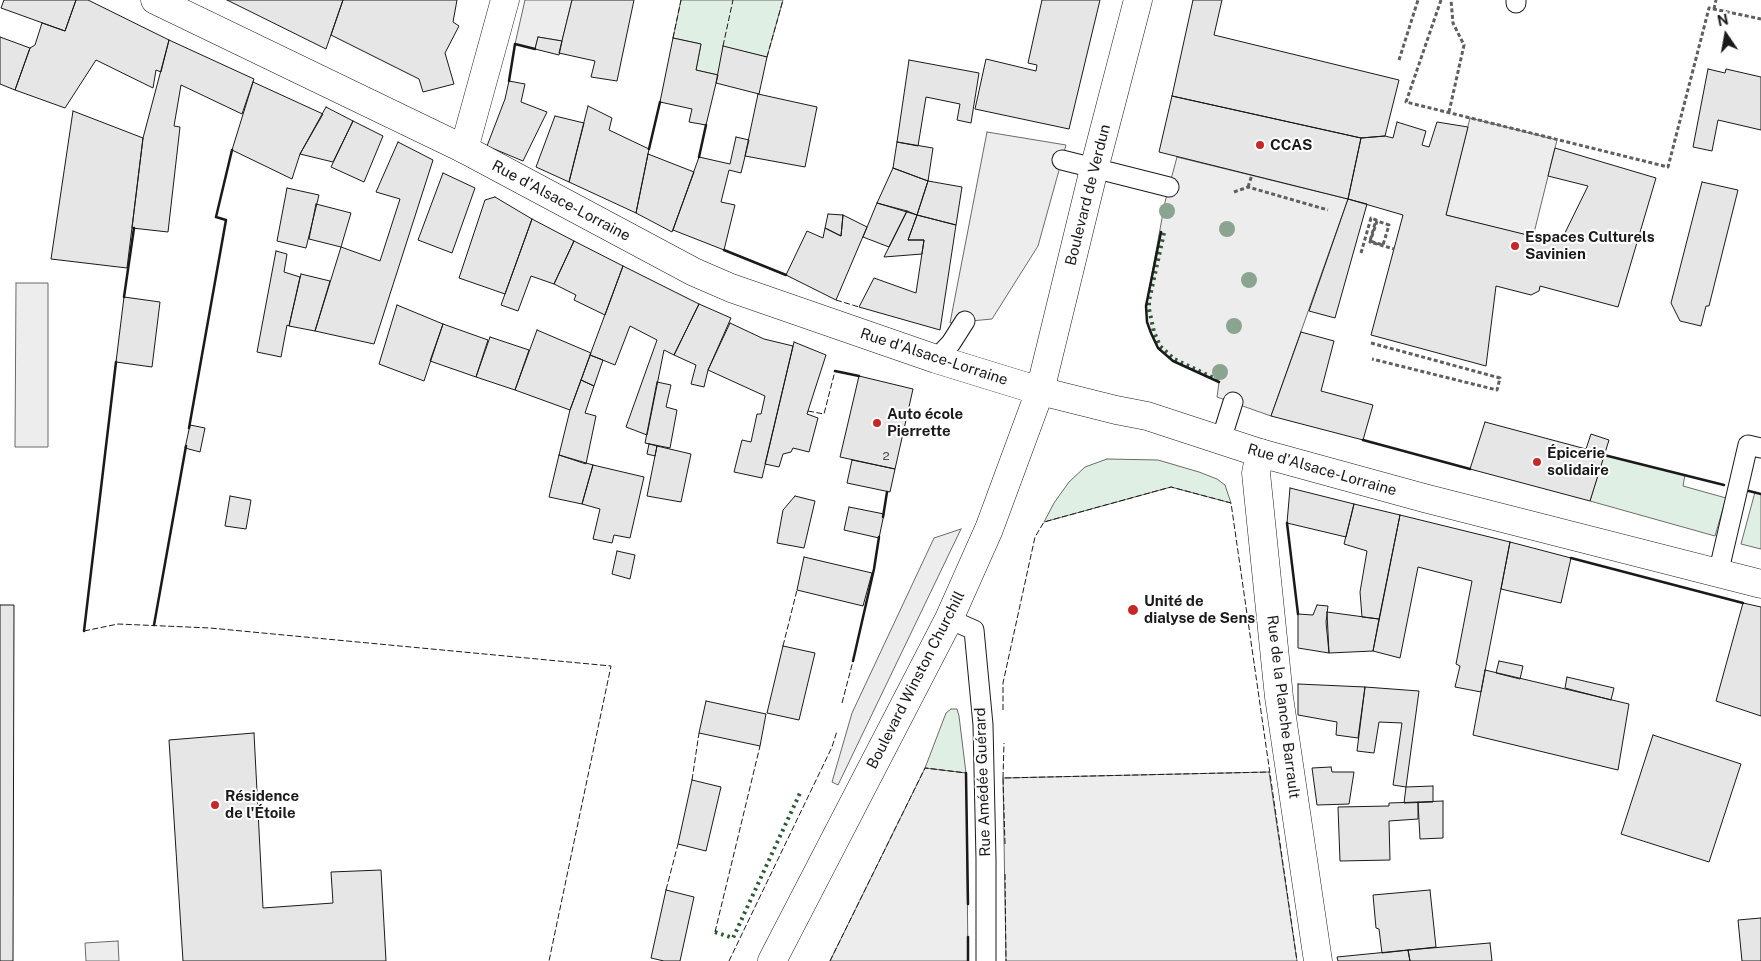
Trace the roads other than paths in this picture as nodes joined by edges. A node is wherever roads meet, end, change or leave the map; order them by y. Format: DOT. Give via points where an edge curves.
graph roads {
  1 [pos="155,0"];
  2 [pos="505,0"];
  3 [pos="1138,0"];
  4 [pos="464,149"];
  5 [pos="1062,160"];
  6 [pos="1094,169"];
  7 [pos="1169,188"];
  8 [pos="964,321"];
  9 [pos="936,359"];
  10 [pos="1040,391"];
  11 [pos="1233,402"];
  12 [pos="1222,440"];
  13 [pos="1761,448"];
  14 [pos="1260,453"];
  15 [pos="1718,574"];
  16 [pos="1761,584"];
  17 [pos="949,619"];
  18 [pos="772,961"];
  19 [pos="986,961"];
  20 [pos="1318,961"];
  1 -- 4 [label="street, Rue d'Alsace-Lorraine"];
  2 -- 4 [label="street"];
  3 -- 6 [label="street, Boulevard de Verdun"];
  4 -- 9 [label="street, Rue d'Alsace-Lorraine" via="694,272 768,302"];
  5 -- 6 [label="lane"];
  6 -- 7 [label="lane"];
  6 -- 10 [label="street, Boulevard de Verdun"];
  8 -- 9 [label="lane" via="951,343"];
  9 -- 10 [label="street, Rue d'Alsace-Lorraine"];
  10 -- 12 [label="street, Rue d'Alsace-Lorraine" via="1146,416"];
  10 -- 17 [label="street, Boulevard Winston Churchill" via="989,529"];
  11 -- 12 [label="lane"];
  12 -- 14 [label="street, Rue d'Alsace-Lorraine"];
  13 -- 15 [label="lane" via="1748,446"];
  14 -- 15 [label="street, Rue d'Alsace-Lorraine"];
  14 -- 20 [label="street, Rue de la Planche Barrault" via="1256,473 1279,697"];
  15 -- 16 [label="street, Rue d'Alsace-Lorraine"];
  17 -- 18 [label="street, Boulevard Winston Churchill"];
  17 -- 19 [label="lane, Rue Amédée Guérard" via="974,630 983,725"];
}
